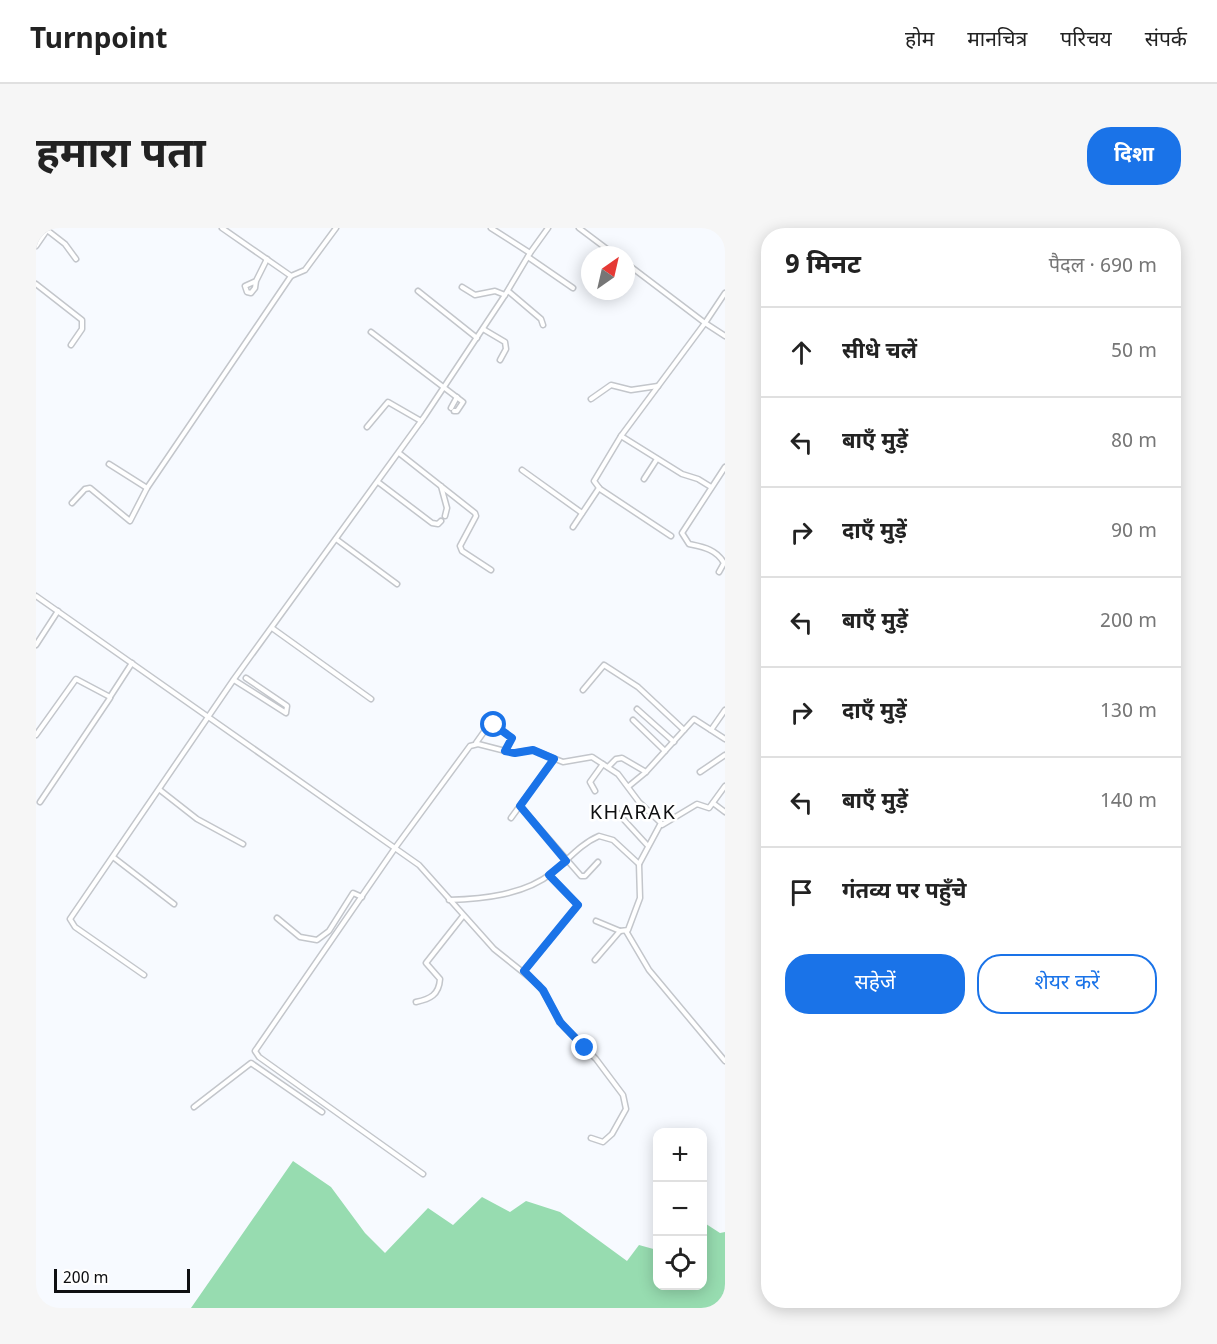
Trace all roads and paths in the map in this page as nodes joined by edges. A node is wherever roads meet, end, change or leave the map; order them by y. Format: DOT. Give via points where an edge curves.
graph roads {
  1 [pos="222,228"];
  2 [pos="336,228"];
  3 [pos="491,228"];
  4 [pos="548,228"];
  5 [pos="579,228"];
  6 [pos="48,229"];
  7 [pos="36,246"];
  8 [pos="603,246"];
  9 [pos="529,255"];
  10 [pos="76,259"];
  11 [pos="267,259"];
  12 [pos="635,270"];
  13 [pos="291,276"];
  14 [pos="256,281"];
  15 [pos="36,284"];
  16 [pos="462,287"];
  17 [pos="573,288"];
  18 [pos="417,291"];
  19 [pos="507,293"];
  20 [pos="725,294"];
  21 [pos="705,323"];
  22 [pos="543,325"];
  23 [pos="483,329"];
  24 [pos="371,333"];
  25 [pos="725,336"];
  26 [pos="477,338"];
  27 [pos="71,345"];
  28 [pos="500,360"];
  29 [pos="658,386"];
  30 [pos="445,387"];
  31 [pos="457,397"];
  32 [pos="591,399"];
  33 [pos="421,421"];
  34 [pos="367,427"];
  35 [pos="621,436"];
  36 [pos="399,453"];
  37 [pos="657,459"];
  38 [pos="109,465"];
  39 [pos="725,467"];
  40 [pos="522,470"];
  41 [pos="644,479"];
  42 [pos="378,482"];
  43 [pos="441,486"];
  44 [pos="147,488"];
  45 [pos="598,488"];
  46 [pos="711,488"];
  47 [pos="72,504"];
  48 [pos="582,513"];
  49 [pos="445,516"];
  50 [pos="441,521"];
  51 [pos="573,526"];
  52 [pos="671,536"];
  53 [pos="336,539"];
  54 [pos="491,570"];
  55 [pos="719,572"];
  56 [pos="397,584"];
  57 [pos="36,596"];
  58 [pos="58,611"];
  59 [pos="272,628"];
  60 [pos="36,645"];
  61 [pos="132,663"];
  62 [pos="246,678"];
  63 [pos="234,680"];
  64 [pos="583,690"];
  65 [pos="110,697"];
  66 [pos="371,699"];
  67 [pos="637,709"];
  68 [pos="725,710"];
  69 [pos="209,715"];
  70 [pos="493,719"];
  71 [pos="633,720"];
  72 [pos="494,725"];
  73 [pos="684,730"];
  74 [pos="711,730"];
  75 [pos="36,735"];
  76 [pos="725,739"];
  77 [pos="674,742"];
  78 [pos="475,744"];
  79 [pos="505,751"];
  80 [pos="665,751"];
  81 [pos="725,755"];
  82 [pos="554,759"];
  83 [pos="605,766"];
  84 [pos="646,772"];
  85 [pos="700,772"];
  86 [pos="629,786"];
  87 [pos="725,786"];
  88 [pos="160,790"];
  89 [pos="595,791"];
  90 [pos="40,802"];
  91 [pos="713,803"];
  92 [pos="520,806"];
  93 [pos="615,810"];
  94 [pos="725,812"];
  95 [pos="511,818"];
  96 [pos="662,825"];
  97 [pos="243,844"];
  98 [pos="648,846"];
  99 [pos="395,848"];
  100 [pos="112,858"];
  101 [pos="566,861"];
  102 [pos="598,862"];
  103 [pos="639,864"];
  104 [pos="549,875"];
  105 [pos="363,897"];
  106 [pos="448,900"];
  107 [pos="174,904"];
  108 [pos="463,916"];
  109 [pos="277,918"];
  110 [pos="596,921"];
  111 [pos="620,931"];
  112 [pos="626,931"];
  113 [pos="595,960"];
  114 [pos="524,971"];
  115 [pos="144,975"];
  116 [pos="416,1002"];
  117 [pos="725,1061"];
  118 [pos="194,1107"];
  119 [pos="322,1112"];
  120 [pos="591,1138"];
  121 [pos="423,1174"];
  1 -- 11 [label="street"];
  2 -- 13 [label="street" via="305,270"];
  3 -- 9 [label="street"];
  4 -- 9 [label="street"];
  5 -- 8 [label="street"];
  6 -- 7 [label="street"];
  6 -- 10 [label="street"];
  9 -- 17 [label="street"];
  9 -- 19 [label="street"];
  11 -- 13 [label="street"];
  11 -- 14 [label="street"];
  12 -- 21 [label="street"];
  13 -- 44 [label="street"];
  15 -- 27 [label="street" via="82,320 82,329"];
  16 -- 19 [label="street" via="475,295"];
  18 -- 26 [label="street"];
  19 -- 22 [label="street"];
  19 -- 23 [label="street"];
  20 -- 21 [label="street"];
  21 -- 25 [label="street"];
  21 -- 29 [label="street"];
  23 -- 26 [label="street"];
  23 -- 28 [label="street" via="505,342 506,350"];
  24 -- 30 [label="street"];
  26 -- 30 [label="street"];
  29 -- 32 [label="street" via="631,390 610,385"];
  29 -- 35 [label="street"];
  30 -- 31 [label="street"];
  30 -- 33 [label="street"];
  31 -- 31 [label="street" via="452,410 457,411 463,403"];
  33 -- 34 [label="street" via="388,402"];
  33 -- 36 [label="street"];
  35 -- 37 [label="street"];
  35 -- 45 [label="street" via="596,475 594,483"];
  36 -- 42 [label="street"];
  36 -- 43 [label="street"];
  37 -- 41 [label="street"];
  37 -- 46 [label="street"];
  38 -- 44 [label="street"];
  39 -- 46 [label="street"];
  40 -- 48 [label="street"];
  42 -- 50 [label="street" via="432,523"];
  42 -- 53 [label="street"];
  43 -- 49 [label="street" via="447,508"];
  43 -- 54 [label="street" via="475,513 460,546"];
  44 -- 47 [label="street" via="129,522 89,488"];
  45 -- 48 [label="street"];
  45 -- 52 [label="street"];
  46 -- 55 [label="street" via="682,533 689,544 705,546 722,560"];
  48 -- 51 [label="street"];
  53 -- 56 [label="street"];
  53 -- 59 [label="street"];
  57 -- 58 [label="street"];
  58 -- 60 [label="street"];
  58 -- 61 [label="street"];
  59 -- 63 [label="street"];
  59 -- 66 [label="street"];
  61 -- 65 [label="street"];
  61 -- 69 [label="street"];
  62 -- 63 [label="street" via="287,706 286,712"];
  63 -- 69 [label="street"];
  64 -- 73 [label="street" via="604,665 638,687"];
  65 -- 75 [label="street" via="76,679"];
  65 -- 90 [label="street"];
  67 -- 77 [label="street"];
  68 -- 74 [label="street"];
  69 -- 88 [label="street"];
  69 -- 99 [label="street"];
  70 -- 78 [label="street"];
  71 -- 80 [label="street"];
  72 -- 79 [label="street" via="512,738"];
  73 -- 74 [label="street" via="694,719"];
  73 -- 77 [label="street"];
  74 -- 76 [label="street"];
  77 -- 80 [label="street"];
  78 -- 79 [label="street"];
  78 -- 99 [label="street"];
  79 -- 82 [label="street" via="533,750"];
  80 -- 84 [label="street"];
  81 -- 85 [label="street"];
  82 -- 83 [label="street" via="565,762 591,757"];
  82 -- 92 [label="street"];
  83 -- 84 [label="street" via="622,758"];
  83 -- 86 [label="street"];
  83 -- 89 [label="street" via="590,783"];
  84 -- 86 [label="street"];
  86 -- 96 [label="street" via="636,799"];
  87 -- 91 [label="street"];
  88 -- 97 [label="street" via="197,819"];
  88 -- 100 [label="street"];
  91 -- 94 [label="street"];
  91 -- 96 [label="street" via="709,808 695,805"];
  92 -- 95 [label="street"];
  92 -- 101 [label="street"];
  93 -- 98 [label="street"];
  96 -- 98 [label="street"];
  98 -- 103 [label="street"];
  99 -- 105 [label="street"];
  99 -- 106 [label="street" via="419,865"];
  100 -- 107 [label="street"];
  100 -- 115 [label="street" via="69,921"];
  101 -- 102 [label="street" via="582,877"];
  101 -- 103 [label="street" via="584,844 602,836 613,840"];
  101 -- 104 [label="street"];
  103 -- 112 [label="street" via="640,898"];
  104 -- 106 [label="street" via="533,884 486,897"];
  104 -- 114 [label="street" via="578,905"];
  105 -- 109 [label="street" via="353,893 329,931 316,940 300,937"];
  105 -- 121 [label="street" via="255,1053"];
  106 -- 108 [label="street"];
  108 -- 114 [label="street" via="494,949"];
  108 -- 116 [label="street" via="426,963 440,979 438,990 433,997"];
  110 -- 111 [label="street"];
  111 -- 112 [label="street"];
  111 -- 113 [label="street"];
  112 -- 117 [label="street" via="649,970"];
  114 -- 120 [label="street" via="543,990 564,1028 596,1059 626,1100 625,1113 606,1141"];
  118 -- 119 [label="street" via="251,1063"];
}
